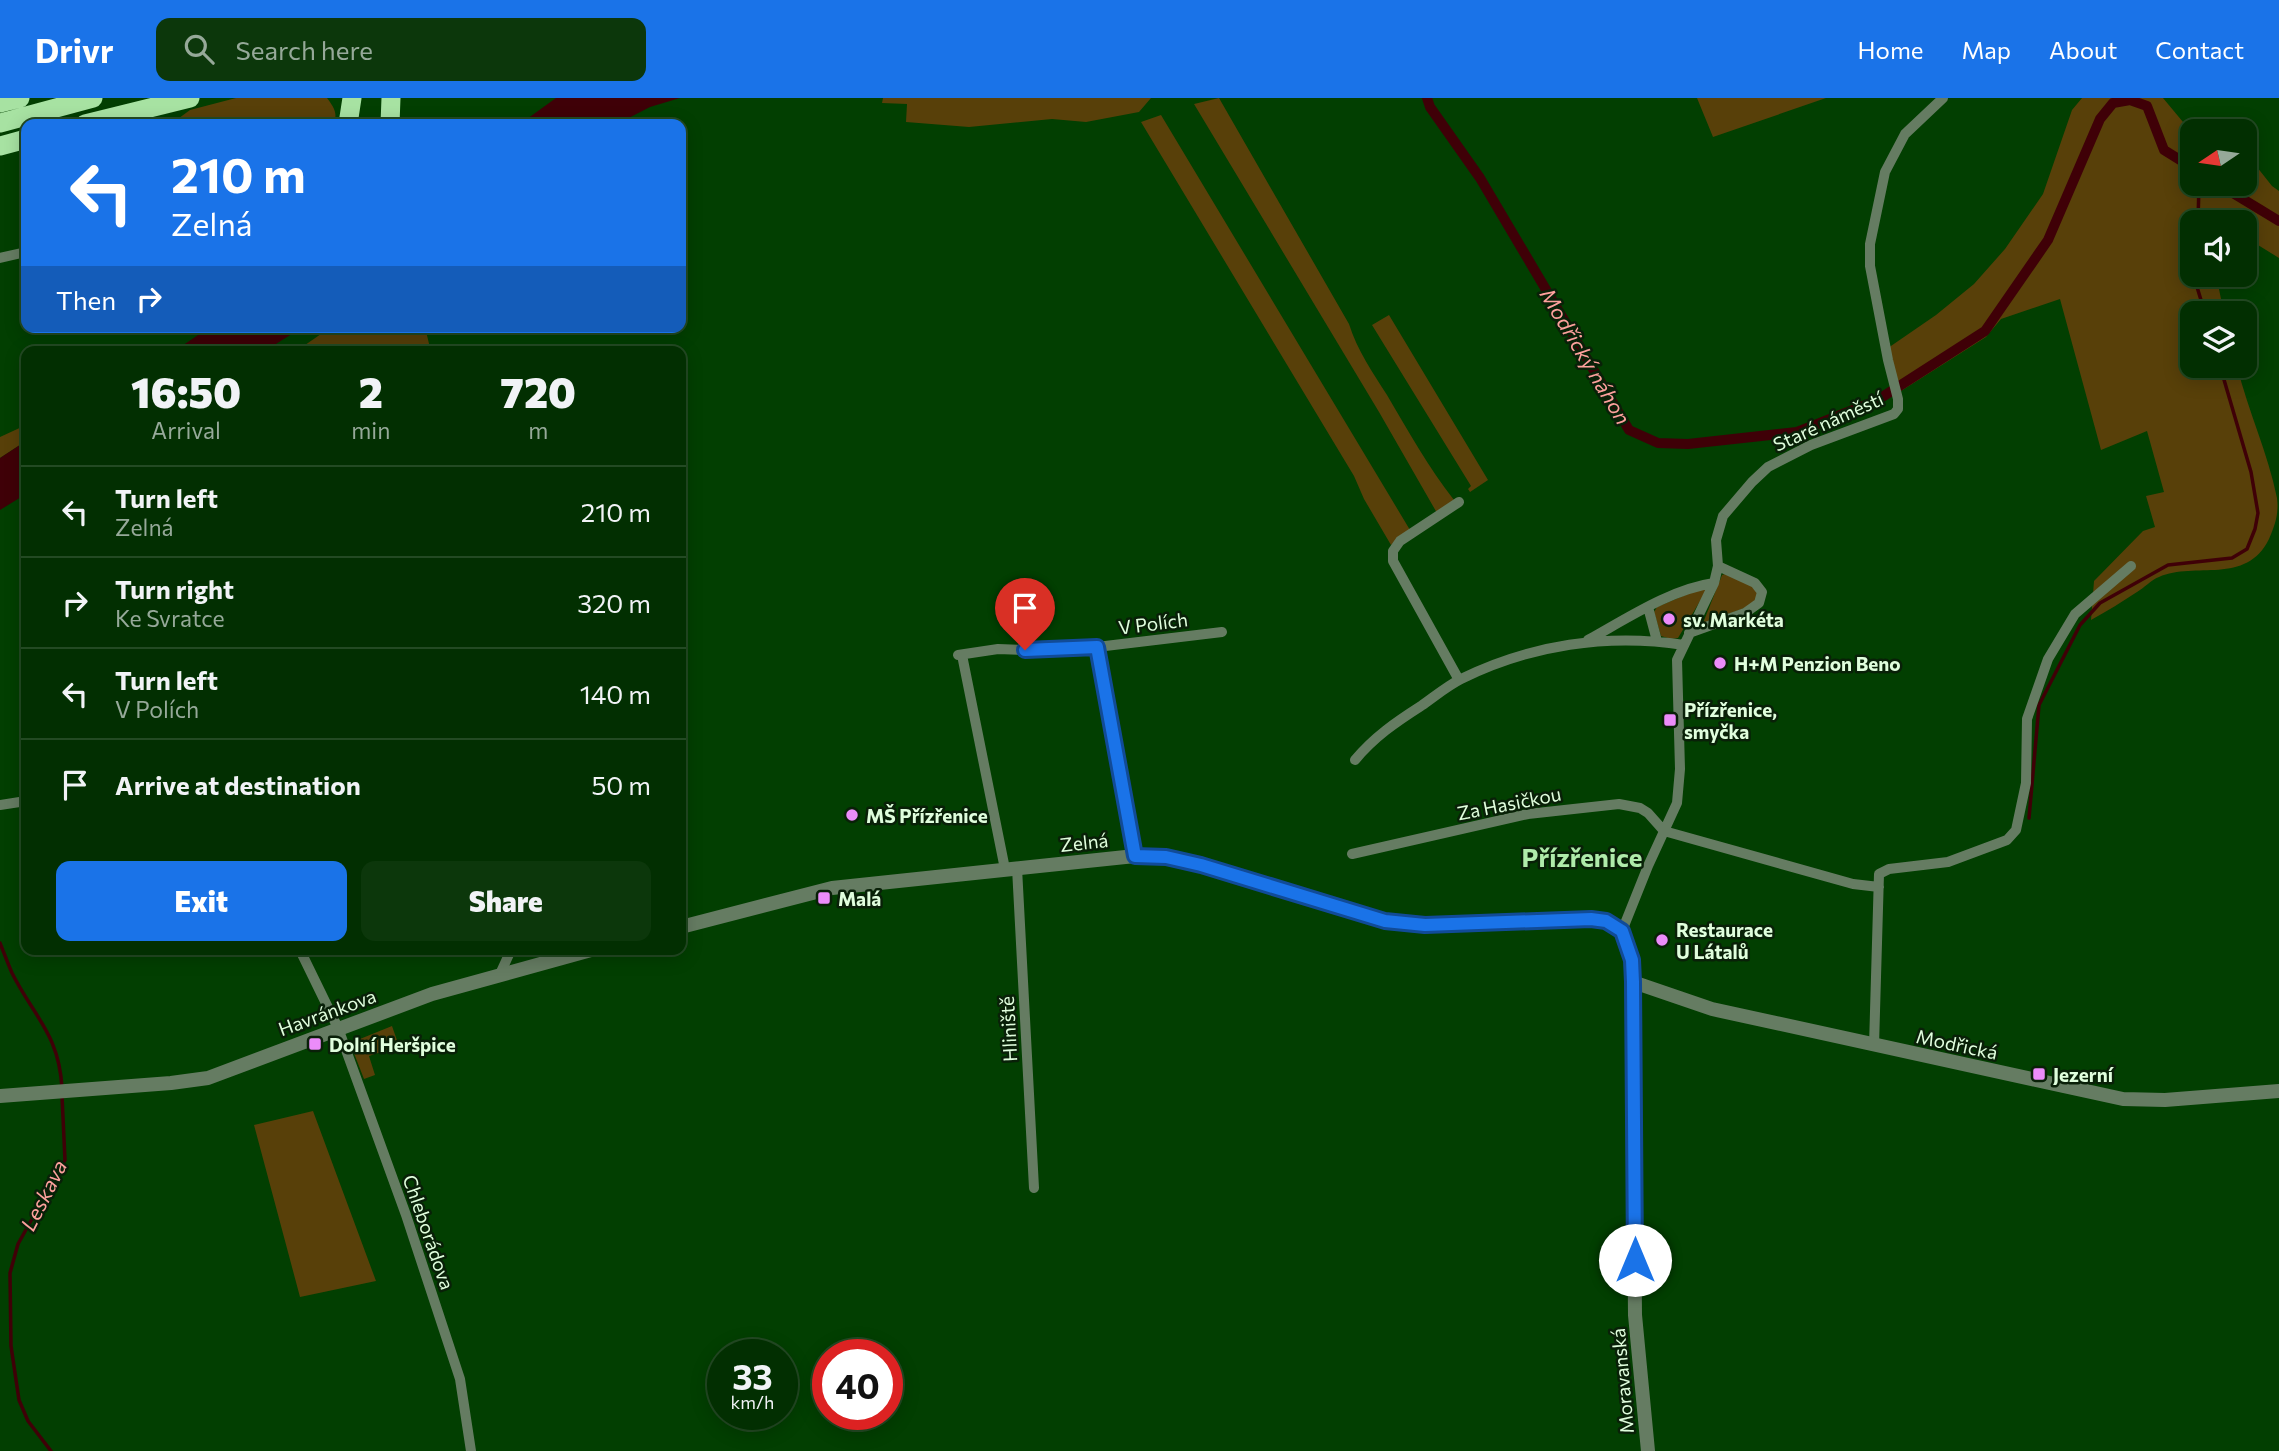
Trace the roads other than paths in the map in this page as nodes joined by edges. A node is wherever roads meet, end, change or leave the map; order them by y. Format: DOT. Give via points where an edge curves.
graph roads {
  1 [pos="20,98"];
  2 [pos="93,98"];
  3 [pos="170,98"];
  4 [pos="190,98"];
  5 [pos="391,98"];
  6 [pos="1943,98"];
  7 [pos="0,103"];
  8 [pos="147,108"];
  9 [pos="104,119"];
  10 [pos="390,119"];
  11 [pos="0,123"];
  12 [pos="21,140"];
  13 [pos="0,146"];
  14 [pos="21,253"];
  15 [pos="0,258"];
  16 [pos="1459,502"];
  17 [pos="1718,566"];
  18 [pos="2131,566"];
  19 [pos="1714,583"];
  20 [pos="1648,607"];
  21 [pos="1222,632"];
  22 [pos="1689,633"];
  23 [pos="1586,641"];
  24 [pos="1657,641"];
  25 [pos="1684,645"];
  26 [pos="1097,647"];
  27 [pos="1460,680"];
  28 [pos="1356,760"];
  29 [pos="21,802"];
  30 [pos="0,805"];
  31 [pos="1664,831"];
  32 [pos="1352,854"];
  33 [pos="1135,856"];
  34 [pos="1011,869"];
  35 [pos="1879,887"];
  36 [pos="686,926"];
  37 [pos="1622,931"];
  38 [pos="302,955"];
  39 [pos="509,955"];
  40 [pos="572,955"];
  41 [pos="500,974"];
  42 [pos="1633,982"];
  43 [pos="338,1028"];
  44 [pos="1874,1046"];
  45 [pos="2279,1091"];
  46 [pos="0,1096"];
  47 [pos="1034,1188"];
  48 [pos="471,1451"];
  49 [pos="1648,1451"];
  1 -- 7 [label="highway"];
  2 -- 11 [label="highway"];
  3 -- 8 [label="highway"];
  4 -- 8 [label="highway"];
  5 -- 10 [label="highway"];
  6 -- 17 [label="street, Staré náměstí" via="1905,134 1885,172 1870,244 1870,266 1898,409 1768,467 1723,516 1716,540"];
  8 -- 9 [label="highway"];
  12 -- 13 [label="highway"];
  14 -- 15 [label="street"];
  16 -- 27 [label="street" via="1400,541 1393,561"];
  17 -- 19 [label="street, Staré náměstí"];
  17 -- 22 [label="street" via="1755,583 1762,592 1759,603 1745,613"];
  18 -- 35 [label="street" via="2075,614 2048,659 2027,719 2026,783 2016,830 2007,840 1948,862 1889,869 1879,874"];
  19 -- 20 [label="street"];
  19 -- 22 [label="street, Staré náměstí"];
  20 -- 23 [label="street"];
  20 -- 24 [label="street"];
  21 -- 26 [label="street, V Polích"];
  22 -- 25 [label="street, Staré náměstí"];
  23 -- 24 [label="street"];
  23 -- 27 [label="street" via="1539,651"];
  24 -- 25 [label="street"];
  25 -- 31 [label="street, Staré náměstí" via="1677,660 1678,797"];
  26 -- 33 [label="street"];
  26 -- 34 [label="street, V Polích" via="960,654"];
  27 -- 28 [label="street" via="1380,733"];
  29 -- 30 [label="street"];
  31 -- 32 [label="street, Za Hasičkou" via="1640,808 1619,804 1528,814"];
  31 -- 35 [label="street" via="1853,884"];
  31 -- 37 [label="street, Staré náměstí"];
  33 -- 34 [label="street, Zelná"];
  33 -- 37 [label="street, Zelná" via="1201,865 1385,921 1425,925 1591,919 1606,921"];
  34 -- 36 [label="street, Zelná" via="832,888"];
  34 -- 47 [label="street, Hliniště"];
  35 -- 44 [label="street"];
  37 -- 42 [label="street, Moravanská" via="1632,960"];
  38 -- 43 [label="street, Chleborádova"];
  39 -- 41 [label="street"];
  40 -- 41 [label="street, Havránkova"];
  41 -- 43 [label="street, Havránkova"];
  42 -- 44 [label="street, Modřická" via="1712,1009"];
  42 -- 49 [label="street, Moravanská" via="1635,1315"];
  43 -- 46 [label="street, Havránkova" via="208,1078"];
  43 -- 48 [label="street, Chleborádova" via="460,1379"];
  44 -- 45 [label="street, Modřická" via="2123,1099"];
}
